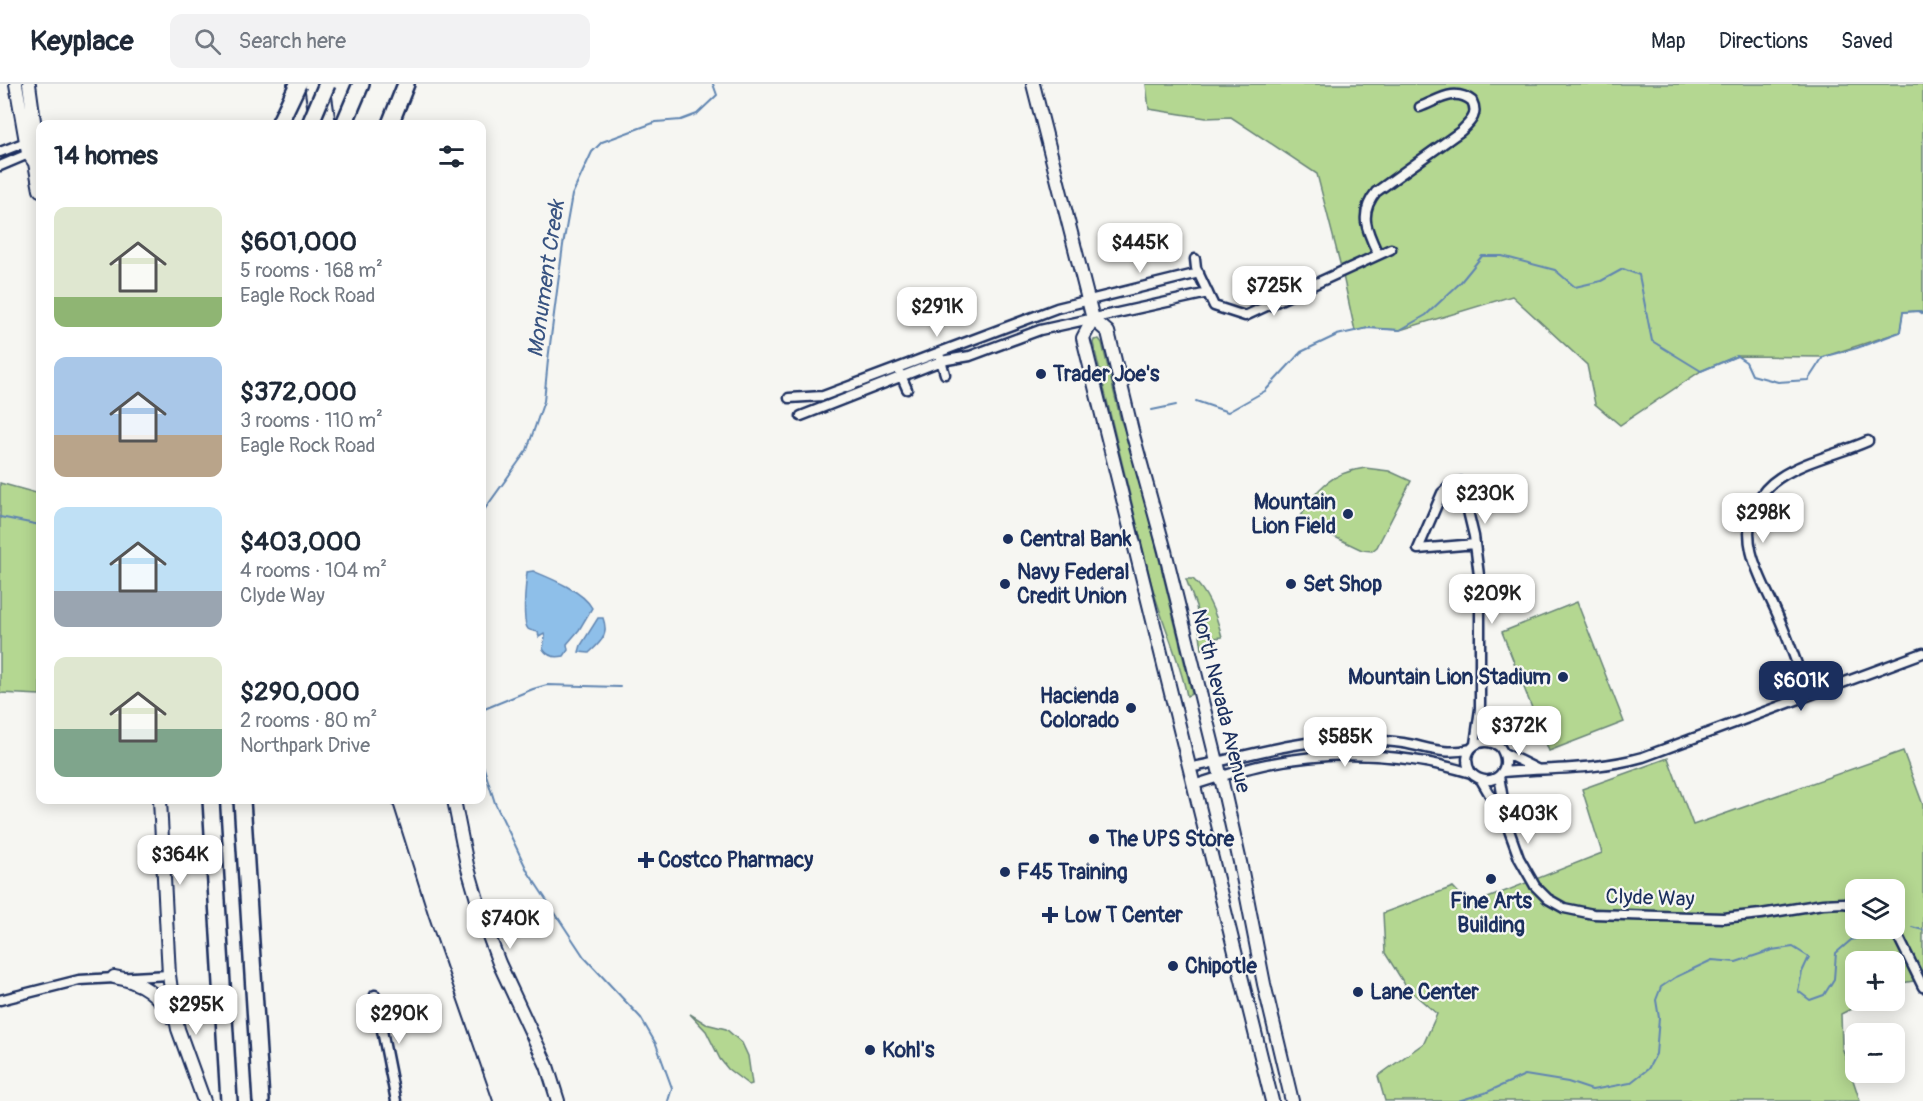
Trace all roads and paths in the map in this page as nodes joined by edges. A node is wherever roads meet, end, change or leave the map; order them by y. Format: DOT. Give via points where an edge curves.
graph roads {
  1 [pos="16,84"];
  2 [pos="29,84"];
  3 [pos="298,84"];
  4 [pos="311,84"];
  5 [pos="325,84"];
  6 [pos="406,84"];
  7 [pos="1033,84"];
  8 [pos="358,91"];
  9 [pos="1420,107"];
  10 [pos="281,120"];
  11 [pos="312,120"];
  12 [pos="316,120"];
  13 [pos="329,120"];
  14 [pos="346,120"];
  15 [pos="392,120"];
  16 [pos="33,149"];
  17 [pos="0,152"];
  18 [pos="0,166"];
  19 [pos="36,167"];
  20 [pos="1391,249"];
  21 [pos="1378,254"];
  22 [pos="1195,259"];
  23 [pos="1198,273"];
  24 [pos="1208,293"];
  25 [pos="1088,300"];
  26 [pos="1093,319"];
  27 [pos="938,352"];
  28 [pos="941,361"];
  29 [pos="898,367"];
  30 [pos="945,374"];
  31 [pos="902,376"];
  32 [pos="907,389"];
  33 [pos="789,398"];
  34 [pos="801,416"];
  35 [pos="1868,441"];
  36 [pos="1475,544"];
  37 [pos="1923,653"];
  38 [pos="1808,695"];
  39 [pos="1480,709"];
  40 [pos="1495,743"];
  41 [pos="1473,747"];
  42 [pos="1504,753"];
  43 [pos="1216,762"];
  44 [pos="1189,768"];
  45 [pos="1538,769"];
  46 [pos="1471,773"];
  47 [pos="1501,774"];
  48 [pos="1221,778"];
  49 [pos="1481,780"];
  50 [pos="1193,785"];
  51 [pos="160,804"];
  52 [pos="209,804"];
  53 [pos="242,804"];
  54 [pos="246,804"];
  55 [pos="455,804"];
  56 [pos="1501,808"];
  57 [pos="245,861"];
  58 [pos="1845,903"];
  59 [pos="1899,939"];
  60 [pos="169,975"];
  61 [pos="114,977"];
  62 [pos="1923,987"];
  63 [pos="375,995"];
  64 [pos="0,999"];
  65 [pos="178,1029"];
  66 [pos="399,1058"];
  67 [pos="388,1060"];
  68 [pos="204,1101"];
  69 [pos="230,1101"];
  70 [pos="261,1101"];
  71 [pos="396,1101"];
  72 [pos="558,1101"];
  73 [pos="1272,1101"];
  74 [pos="1292,1101"];
  1 -- 16 [label="main road"];
  2 -- 16 [label="main road"];
  3 -- 10 [label="highway, bridge"];
  4 -- 12 [label="main road"];
  5 -- 11 [label="highway, bridge"];
  5 -- 13 [label="main road"];
  6 -- 15 [label="highway"];
  7 -- 25 [label="main road, North Nevada Avenue"];
  8 -- 14 [label="highway"];
  9 -- 21 [label="street" via="1456,93 1472,101 1475,112 1461,131 1376,192 1365,220"];
  16 -- 17 [label="street"];
  16 -- 18 [label="street"];
  16 -- 19 [label="main road"];
  20 -- 21 [label="street"];
  21 -- 24 [label="street" via="1245,316 1214,306"];
  22 -- 23 [label="street"];
  23 -- 24 [label="street"];
  23 -- 25 [label="street"];
  24 -- 26 [label="street"];
  25 -- 26 [label="main road, North Nevada Avenue"];
  25 -- 27 [label="street"];
  26 -- 28 [label="street" via="1041,330 970,356"];
  26 -- 43 [label="main road, North Nevada Avenue" via="1108,332"];
  26 -- 44 [label="main road" via="1083,338"];
  27 -- 28 [label="street"];
  27 -- 29 [label="street"];
  28 -- 30 [label="street"];
  28 -- 31 [label="street"];
  29 -- 31 [label="street"];
  29 -- 33 [label="street" via="823,396"];
  31 -- 32 [label="street"];
  31 -- 34 [label="street"];
  35 -- 38 [label="street" via="1779,477 1762,493 1749,526 1755,567 1784,629"];
  36 -- 36 [label="street" via="1418,549 1442,493 1451,485 1461,482"];
  36 -- 39 [label="street" via="1480,583"];
  37 -- 38 [label="street"];
  38 -- 45 [label="street" via="1626,762"];
  39 -- 40 [label="street"];
  39 -- 41 [label="street"];
  40 -- 41 [label="street" via="1488,741"];
  40 -- 42 [label="street"];
  41 -- 43 [label="street" via="1450,753 1392,742 1326,739"];
  41 -- 46 [label="street" via="1466,762"];
  42 -- 45 [label="street"];
  42 -- 47 [label="street"];
  43 -- 44 [label="street"];
  43 -- 48 [label="main road, North Nevada Avenue"];
  44 -- 50 [label="main road"];
  45 -- 47 [label="street"];
  46 -- 48 [label="street" via="1431,763 1359,754 1289,760"];
  46 -- 49 [label="street"];
  47 -- 49 [label="street"];
  47 -- 56 [label="street"];
  48 -- 50 [label="street"];
  48 -- 74 [label="main road, North Nevada Avenue"];
  49 -- 56 [label="street"];
  50 -- 73 [label="main road"];
  51 -- 60 [label="main road"];
  52 -- 69 [label="highway"];
  53 -- 57 [label="highway"];
  54 -- 57 [label="highway"];
  55 -- 72 [label="main road" via="483,920 547,1066"];
  56 -- 58 [label="street, Clyde Way" via="1519,858 1535,886 1548,899 1572,910 1716,918"];
  57 -- 70 [label="highway"];
  59 -- 62 [label="street"];
  60 -- 61 [label="street"];
  60 -- 65 [label="main road"];
  61 -- 64 [label="street" via="69,981"];
  61 -- 65 [label="main road" via="148,989 161,1000"];
  63 -- 67 [label="street"];
  65 -- 68 [label="main road"];
  66 -- 67 [label="street"];
  67 -- 71 [label="street"];
}
